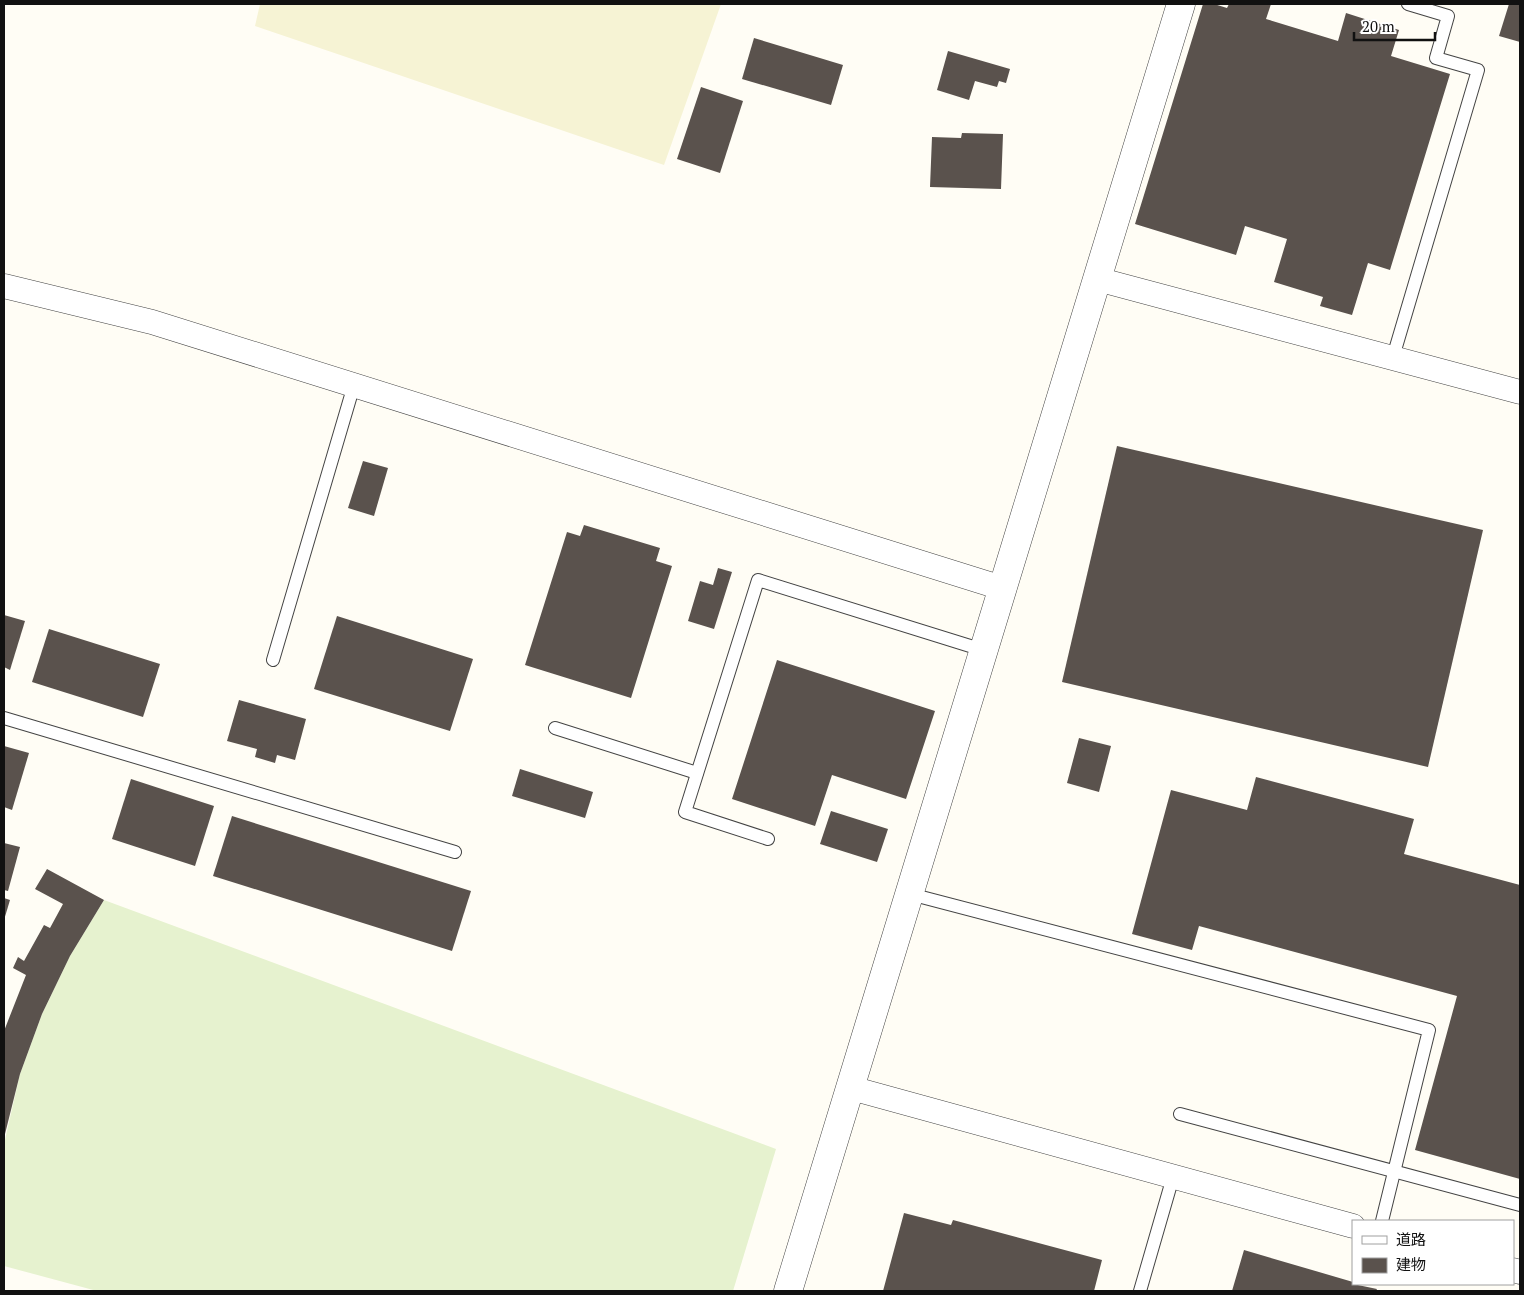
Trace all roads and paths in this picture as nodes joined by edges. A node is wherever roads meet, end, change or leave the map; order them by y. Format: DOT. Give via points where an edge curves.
graph roads {
  1 [pos="1181,4"];
  2 [pos="1408,4"];
  3 [pos="1097,279"];
  4 [pos="4,286"];
  5 [pos="1394,357"];
  6 [pos="354,385"];
  7 [pos="1520,392"];
  8 [pos="1002,588"];
  9 [pos="983,650"];
  10 [pos="273,660"];
  11 [pos="4,718"];
  12 [pos="555,728"];
  13 [pos="697,773"];
  14 [pos="768,839"];
  15 [pos="455,852"];
  16 [pos="910,894"];
  17 [pos="851,1088"];
  18 [pos="1180,1114"];
  19 [pos="1396,1172"];
  20 [pos="1173,1176"];
  21 [pos="1520,1205"];
  22 [pos="1382,1220"];
  23 [pos="1352,1226"];
  24 [pos="788,1291"];
  25 [pos="1140,1291"];
  1 -- 3 [label="street"];
  2 -- 5 [label="lane" via="1448,16 1436,58 1478,70"];
  3 -- 5 [label="street"];
  3 -- 8 [label="street"];
  4 -- 6 [label="street" via="152,322"];
  5 -- 7 [label="street"];
  6 -- 8 [label="street"];
  6 -- 10 [label="lane"];
  8 -- 9 [label="street"];
  9 -- 13 [label="lane" via="758,580"];
  9 -- 16 [label="street"];
  11 -- 15 [label="lane"];
  12 -- 13 [label="lane"];
  13 -- 14 [label="lane" via="685,812"];
  16 -- 17 [label="street"];
  16 -- 19 [label="lane" via="1429,1030"];
  17 -- 20 [label="street"];
  17 -- 24 [label="street"];
  18 -- 19 [label="lane"];
  19 -- 21 [label="lane"];
  19 -- 22 [label="lane"];
  20 -- 23 [label="street"];
  20 -- 25 [label="lane"];
}
